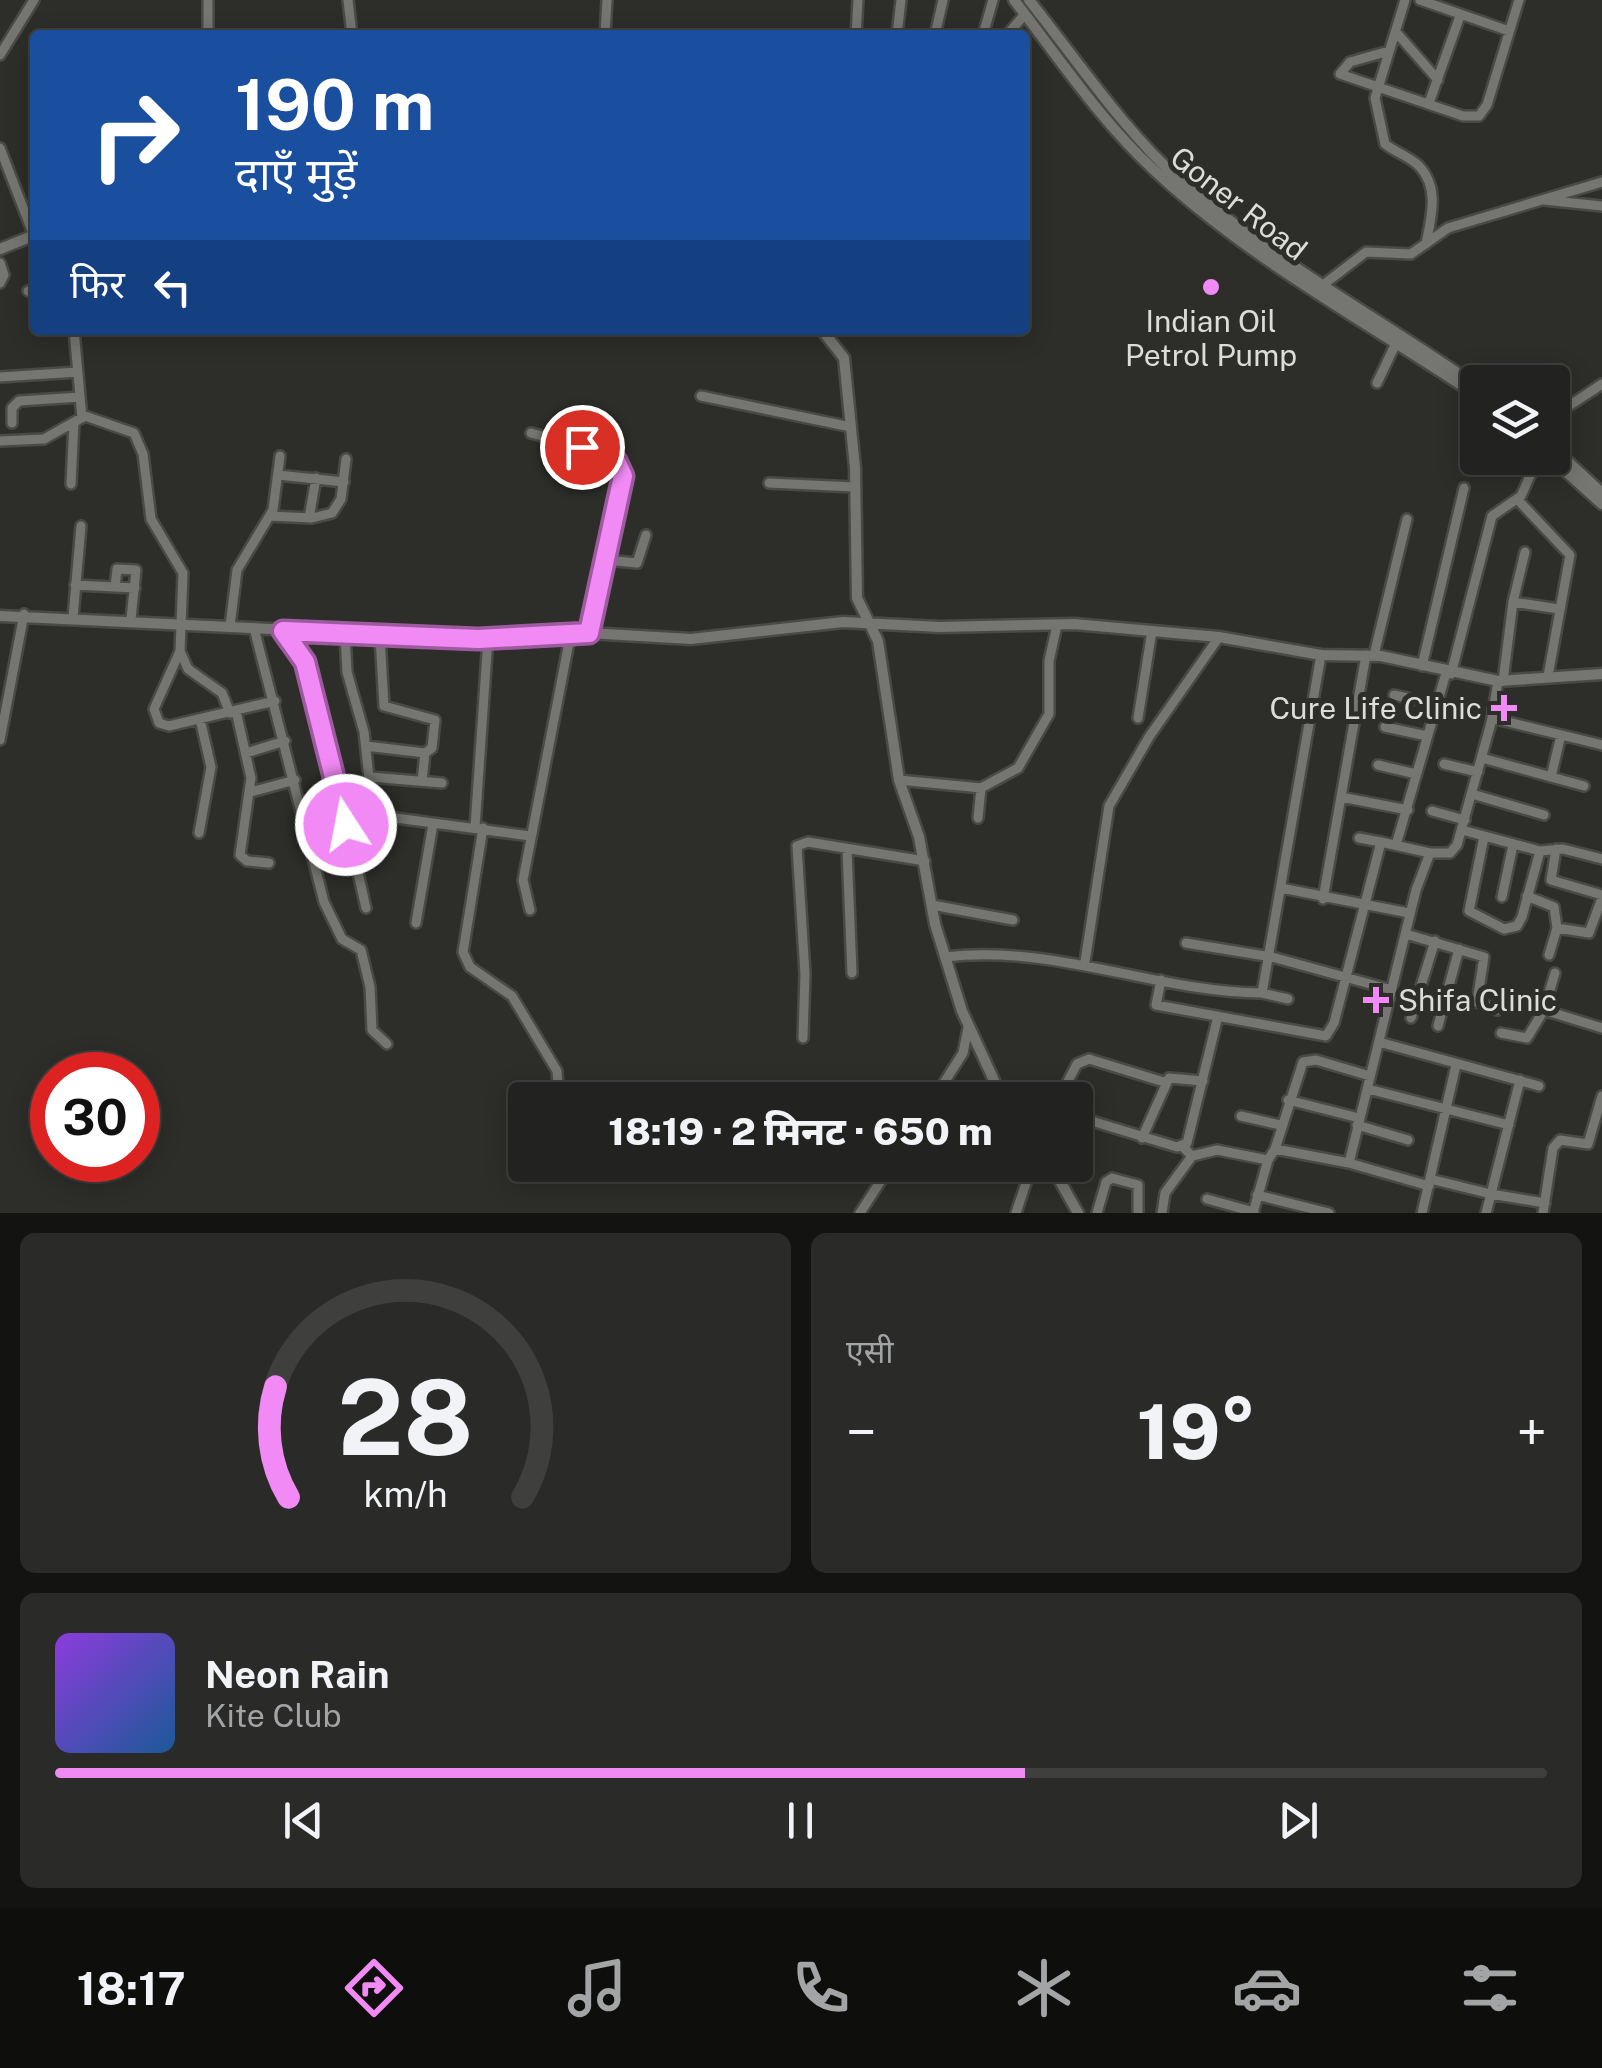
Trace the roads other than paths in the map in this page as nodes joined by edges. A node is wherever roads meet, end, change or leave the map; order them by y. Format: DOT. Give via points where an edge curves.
graph roads {
  1 [pos="34,0"];
  2 [pos="208,0"];
  3 [pos="348,0"];
  4 [pos="607,0"];
  5 [pos="858,0"];
  6 [pos="901,0"];
  7 [pos="943,0"];
  8 [pos="993,0"];
  9 [pos="1014,0"];
  10 [pos="1029,0"];
  11 [pos="1405,0"];
  12 [pos="1420,0"];
  13 [pos="1519,0"];
  14 [pos="1025,14"];
  15 [pos="1460,16"];
  16 [pos="208,30"];
  17 [pos="351,30"];
  18 [pos="605,30"];
  19 [pos="856,30"];
  20 [pos="898,30"];
  21 [pos="936,30"];
  22 [pos="984,30"];
  23 [pos="1011,30"];
  24 [pos="1396,32"];
  25 [pos="1509,32"];
  26 [pos="1389,51"];
  27 [pos="0,55"];
  28 [pos="1438,80"];
  29 [pos="1378,87"];
  30 [pos="1429,103"];
  31 [pos="1117,110"];
  32 [pos="1105,119"];
  33 [pos="0,148"];
  34 [pos="1602,182"];
  35 [pos="1542,200"];
  36 [pos="1602,206"];
  37 [pos="30,225"];
  38 [pos="30,236"];
  39 [pos="1426,244"];
  40 [pos="1,245"];
  41 [pos="0,263"];
  42 [pos="0,284"];
  43 [pos="1323,285"];
  44 [pos="74,335"];
  45 [pos="826,335"];
  46 [pos="1399,338"];
  47 [pos="78,372"];
  48 [pos="1460,376"];
  49 [pos="0,377"];
  50 [pos="1460,383"];
  51 [pos="1376,384"];
  52 [pos="1602,384"];
  53 [pos="701,396"];
  54 [pos="80,397"];
  55 [pos="1570,405"];
  56 [pos="78,420"];
  57 [pos="12,423"];
  58 [pos="851,427"];
  59 [pos="531,434"];
  60 [pos="0,441"];
  61 [pos="280,456"];
  62 [pos="346,459"];
  63 [pos="1570,464"];
  64 [pos="278,475"];
  65 [pos="1532,475"];
  66 [pos="1570,475"];
  67 [pos="316,478"];
  68 [pos="344,482"];
  69 [pos="769,482"];
  70 [pos="71,484"];
  71 [pos="854,486"];
  72 [pos="1464,488"];
  73 [pos="1602,493"];
  74 [pos="1517,499"];
  75 [pos="1602,504"];
  76 [pos="270,516"];
  77 [pos="309,518"];
  78 [pos="1407,520"];
  79 [pos="81,526"];
  80 [pos="646,535"];
  81 [pos="1525,552"];
  82 [pos="606,560"];
  83 [pos="75,585"];
  84 [pos="115,587"];
  85 [pos="135,588"];
  86 [pos="1513,602"];
  87 [pos="1559,609"];
  88 [pos="24,614"];
  89 [pos="0,616"];
  90 [pos="73,616"];
  91 [pos="131,619"];
  92 [pos="180,622"];
  93 [pos="873,624"];
  94 [pos="1057,625"];
  95 [pos="230,626"];
  96 [pos="254,628"];
  97 [pos="283,631"];
  98 [pos="1152,631"];
  99 [pos="571,632"];
  100 [pos="589,633"];
  101 [pos="344,635"];
  102 [pos="380,636"];
  103 [pos="1218,637"];
  104 [pos="488,638"];
  105 [pos="180,650"];
  106 [pos="1370,655"];
  107 [pos="1321,656"];
  108 [pos="1422,666"];
  109 [pos="1602,672"];
  110 [pos="1449,674"];
  111 [pos="1548,676"];
  112 [pos="1500,681"];
  113 [pos="1394,695"];
  114 [pos="275,701"];
  115 [pos="1436,704"];
  116 [pos="233,712"];
  117 [pos="1138,718"];
  118 [pos="1492,718"];
  119 [pos="200,719"];
  120 [pos="1384,727"];
  121 [pos="1561,735"];
  122 [pos="1427,736"];
  123 [pos="0,740"];
  124 [pos="285,741"];
  125 [pos="1602,745"];
  126 [pos="366,746"];
  127 [pos="246,753"];
  128 [pos="424,754"];
  129 [pos="1482,758"];
  130 [pos="1444,764"];
  131 [pos="1378,765"];
  132 [pos="1478,772"];
  133 [pos="1416,774"];
  134 [pos="370,777"];
  135 [pos="1551,777"];
  136 [pos="295,780"];
  137 [pos="899,780"];
  138 [pos="422,781"];
  139 [pos="442,783"];
  140 [pos="1584,786"];
  141 [pos="981,788"];
  142 [pos="251,792"];
  143 [pos="1472,794"];
  144 [pos="1341,796"];
  145 [pos="1408,810"];
  146 [pos="1432,811"];
  147 [pos="1544,815"];
  148 [pos="978,818"];
  149 [pos="434,824"];
  150 [pos="1464,825"];
  151 [pos="479,828"];
  152 [pos="347,830"];
  153 [pos="198,833"];
  154 [pos="530,836"];
  155 [pos="1484,837"];
  156 [pos="1358,838"];
  157 [pos="309,840"];
  158 [pos="1381,842"];
  159 [pos="1396,844"];
  160 [pos="1513,844"];
  161 [pos="1556,849"];
  162 [pos="847,850"];
  163 [pos="1540,851"];
  164 [pos="1430,853"];
  165 [pos="1602,858"];
  166 [pos="925,861"];
  167 [pos="269,864"];
  168 [pos="1281,888"];
  169 [pos="1528,896"];
  170 [pos="1602,896"];
  171 [pos="1502,897"];
  172 [pos="1323,899"];
  173 [pos="1366,904"];
  174 [pos="932,905"];
  175 [pos="366,908"];
  176 [pos="530,910"];
  177 [pos="1409,913"];
  178 [pos="1013,920"];
  179 [pos="416,923"];
  180 [pos="1557,928"];
  181 [pos="1406,934"];
  182 [pos="1435,941"];
  183 [pos="1186,944"];
  184 [pos="1459,950"];
  185 [pos="1549,955"];
  186 [pos="945,956"];
  187 [pos="1272,957"];
  188 [pos="1084,962"];
  189 [pos="852,973"];
  190 [pos="1555,973"];
  191 [pos="1347,978"];
  192 [pos="1161,980"];
  193 [pos="1392,990"];
  194 [pos="1262,993"];
  195 [pos="1288,999"];
  196 [pos="1497,1010"];
  197 [pos="1544,1010"];
  198 [pos="1218,1016"];
  199 [pos="1411,1018"];
  200 [pos="1438,1026"];
  201 [pos="968,1028"];
  202 [pos="1602,1028"];
  203 [pos="1501,1032"];
  204 [pos="803,1038"];
  205 [pos="1379,1042"];
  206 [pos="386,1044"];
  207 [pos="1456,1065"];
  208 [pos="1370,1076"];
  209 [pos="1203,1080"];
  210 [pos="1520,1080"];
  211 [pos="558,1082"];
  212 [pos="944,1082"];
  213 [pos="994,1082"];
  214 [pos="1069,1082"];
  215 [pos="1164,1082"];
  216 [pos="1539,1086"];
  217 [pos="1368,1089"];
  218 [pos="1602,1096"];
  219 [pos="1288,1100"];
  220 [pos="1444,1108"];
  221 [pos="1241,1116"];
  222 [pos="1093,1122"];
  223 [pos="1358,1122"];
  224 [pos="1280,1125"];
  225 [pos="1509,1125"];
  226 [pos="1142,1138"];
  227 [pos="1408,1140"];
  228 [pos="1182,1146"];
  229 [pos="1275,1149"];
  230 [pos="1192,1156"];
  231 [pos="1268,1160"];
  232 [pos="1349,1163"];
  233 [pos="880,1182"];
  234 [pos="1026,1182"];
  235 [pos="1061,1182"];
  236 [pos="1430,1182"];
  237 [pos="1490,1194"];
  238 [pos="1257,1195"];
  239 [pos="1207,1199"];
  240 [pos="1544,1208"];
  241 [pos="1253,1212"];
  242 [pos="860,1213"];
  243 [pos="1016,1213"];
  244 [pos="1078,1213"];
  245 [pos="1097,1213"];
  246 [pos="1138,1213"];
  247 [pos="1162,1213"];
  248 [pos="1329,1213"];
  249 [pos="1422,1213"];
  250 [pos="1486,1213"];
  1 -- 27 [label="street"];
  2 -- 16 [label="street"];
  3 -- 17 [label="street"];
  4 -- 18 [label="street"];
  5 -- 19 [label="street"];
  6 -- 20 [label="street"];
  7 -- 21 [label="street"];
  8 -- 22 [label="street"];
  9 -- 14 [label="street, Goner Road"];
  10 -- 31 [label="street, Goner Road"];
  11 -- 24 [label="street"];
  12 -- 15 [label="street"];
  13 -- 25 [label="street"];
  14 -- 23 [label="street"];
  14 -- 32 [label="street, Goner Road"];
  15 -- 25 [label="street"];
  15 -- 28 [label="street"];
  24 -- 26 [label="street"];
  24 -- 28 [label="street"];
  25 -- 30 [label="street" via="1483,112 1463,116"];
  26 -- 29 [label="street"];
  26 -- 29 [label="street" via="1340,70"];
  28 -- 30 [label="street"];
  29 -- 30 [label="street"];
  29 -- 39 [label="street" via="1379,134 1416,162 1433,194"];
  31 -- 32 [label="street"];
  31 -- 43 [label="street, Goner Road" via="1182,182"];
  32 -- 46 [label="street, Goner Road" via="1186,198 1302,284"];
  33 -- 37 [label="street"];
  34 -- 35 [label="street"];
  35 -- 36 [label="street"];
  35 -- 39 [label="street" via="1448,228"];
  38 -- 40 [label="street"];
  39 -- 43 [label="street" via="1411,254 1366,252"];
  41 -- 42 [label="street"];
  43 -- 46 [label="street, Goner Road"];
  44 -- 47 [label="street"];
  45 -- 58 [label="street" via="844,358"];
  46 -- 48 [label="street, Goner Road"];
  46 -- 50 [label="street, Goner Road"];
  46 -- 51 [label="street"];
  47 -- 49 [label="street"];
  47 -- 54 [label="street"];
  52 -- 55 [label="street"];
  53 -- 58 [label="street"];
  54 -- 56 [label="street"];
  54 -- 57 [label="street" via="19,401"];
  56 -- 60 [label="street" via="36,442"];
  56 -- 70 [label="street"];
  56 -- 92 [label="street" via="127,430 138,442 151,519 184,573"];
  58 -- 71 [label="street"];
  59 -- 82 [label="street" via="582,447 622,468"];
  61 -- 64 [label="street"];
  62 -- 68 [label="street"];
  63 -- 73 [label="street"];
  64 -- 67 [label="street"];
  64 -- 76 [label="street"];
  65 -- 74 [label="street"];
  66 -- 75 [label="street"];
  67 -- 68 [label="street"];
  67 -- 77 [label="street"];
  68 -- 77 [label="street" via="332,513"];
  69 -- 71 [label="street"];
  71 -- 93 [label="street" via="857,598"];
  72 -- 108 [label="street"];
  74 -- 87 [label="street" via="1570,555"];
  74 -- 110 [label="street" via="1492,516"];
  76 -- 77 [label="street"];
  76 -- 95 [label="street" via="241,558"];
  78 -- 106 [label="street"];
  79 -- 83 [label="street"];
  80 -- 82 [label="street" via="637,563"];
  81 -- 86 [label="street"];
  82 -- 100 [label="street"];
  83 -- 84 [label="street"];
  83 -- 90 [label="street"];
  84 -- 85 [label="street"];
  84 -- 85 [label="street" via="117,568 132,567"];
  85 -- 91 [label="street"];
  86 -- 87 [label="street"];
  86 -- 112 [label="street"];
  87 -- 111 [label="street"];
  88 -- 89 [label="street"];
  88 -- 90 [label="street"];
  88 -- 123 [label="street"];
  90 -- 91 [label="street"];
  91 -- 92 [label="street"];
  92 -- 95 [label="street"];
  92 -- 105 [label="street"];
  93 -- 94 [label="street"];
  93 -- 100 [label="street" via="691,639"];
  93 -- 137 [label="street"];
  94 -- 98 [label="street"];
  94 -- 141 [label="street" via="1048,669 1052,704 1043,729 1018,768"];
  95 -- 96 [label="street"];
  96 -- 97 [label="street"];
  96 -- 114 [label="street"];
  97 -- 101 [label="street"];
  97 -- 152 [label="street" via="305,662"];
  98 -- 103 [label="street"];
  98 -- 117 [label="street"];
  99 -- 100 [label="street"];
  99 -- 104 [label="street"];
  99 -- 154 [label="street"];
  101 -- 102 [label="street"];
  101 -- 126 [label="street"];
  102 -- 104 [label="street"];
  102 -- 128 [label="street" via="384,706 434,720 432,748"];
  103 -- 107 [label="street"];
  103 -- 188 [label="street" via="1109,806"];
  104 -- 151 [label="street"];
  105 -- 116 [label="street" via="188,668 222,692"];
  105 -- 119 [label="street" via="154,709 156,720 169,726"];
  106 -- 107 [label="street"];
  106 -- 108 [label="street"];
  106 -- 144 [label="street"];
  107 -- 168 [label="street"];
  108 -- 110 [label="street"];
  109 -- 111 [label="street"];
  110 -- 112 [label="street"];
  110 -- 115 [label="street"];
  111 -- 112 [label="street"];
  112 -- 118 [label="street"];
  113 -- 115 [label="street"];
  114 -- 116 [label="street"];
  114 -- 124 [label="street"];
  115 -- 122 [label="street"];
  116 -- 119 [label="street"];
  116 -- 127 [label="street"];
  118 -- 121 [label="street"];
  118 -- 129 [label="street"];
  119 -- 153 [label="street" via="211,768"];
  120 -- 122 [label="street"];
  121 -- 125 [label="street"];
  121 -- 135 [label="street"];
  122 -- 133 [label="street"];
  124 -- 127 [label="street"];
  124 -- 136 [label="street"];
  126 -- 128 [label="street"];
  126 -- 134 [label="street"];
  127 -- 142 [label="street"];
  128 -- 138 [label="street"];
  129 -- 132 [label="street"];
  129 -- 135 [label="street"];
  130 -- 132 [label="street"];
  131 -- 133 [label="street"];
  132 -- 143 [label="street"];
  133 -- 145 [label="street"];
  134 -- 138 [label="street"];
  134 -- 149 [label="street" via="376,818"];
  135 -- 140 [label="street"];
  136 -- 142 [label="street"];
  136 -- 157 [label="street"];
  137 -- 141 [label="street"];
  137 -- 166 [label="street"];
  138 -- 139 [label="street"];
  141 -- 148 [label="street"];
  142 -- 167 [label="street" via="240,855"];
  143 -- 147 [label="street"];
  143 -- 150 [label="street"];
  144 -- 145 [label="street"];
  144 -- 172 [label="street"];
  145 -- 159 [label="street"];
  146 -- 150 [label="street"];
  149 -- 151 [label="street"];
  149 -- 179 [label="street"];
  150 -- 155 [label="street"];
  150 -- 164 [label="street" via="1450,853"];
  151 -- 154 [label="street"];
  151 -- 211 [label="street" via="463,952 470,967 512,996"];
  152 -- 157 [label="street"];
  152 -- 175 [label="street"];
  154 -- 176 [label="street" via="523,880"];
  155 -- 160 [label="street"];
  155 -- 169 [label="street" via="1469,911 1512,928"];
  156 -- 158 [label="street"];
  157 -- 206 [label="street" via="324,902 342,939 361,950 372,1030"];
  158 -- 159 [label="street"];
  158 -- 173 [label="street"];
  159 -- 164 [label="street"];
  160 -- 163 [label="street"];
  160 -- 171 [label="street"];
  161 -- 163 [label="street"];
  161 -- 165 [label="street"];
  161 -- 170 [label="street" via="1551,880"];
  162 -- 166 [label="street"];
  162 -- 189 [label="street"];
  162 -- 204 [label="street" via="797,846"];
  163 -- 169 [label="street"];
  164 -- 177 [label="street"];
  166 -- 174 [label="street"];
  168 -- 172 [label="street"];
  168 -- 187 [label="street"];
  169 -- 180 [label="street" via="1554,907"];
  170 -- 180 [label="street" via="1586,936"];
  172 -- 173 [label="street"];
  173 -- 177 [label="street"];
  173 -- 191 [label="street"];
  174 -- 178 [label="street"];
  174 -- 186 [label="street"];
  177 -- 181 [label="street"];
  180 -- 185 [label="street"];
  181 -- 182 [label="street"];
  181 -- 193 [label="street"];
  182 -- 184 [label="street"];
  182 -- 199 [label="street"];
  183 -- 187 [label="street"];
  184 -- 196 [label="street" via="1486,960 1477,1002"];
  184 -- 200 [label="street"];
  186 -- 188 [label="street"];
  186 -- 201 [label="street"];
  187 -- 191 [label="street"];
  187 -- 194 [label="street"];
  188 -- 192 [label="street"];
  190 -- 197 [label="street"];
  191 -- 193 [label="street"];
  191 -- 198 [label="street" via="1326,1036"];
  192 -- 194 [label="street"];
  192 -- 198 [label="street" via="1156,1005"];
  193 -- 205 [label="street"];
  194 -- 195 [label="street"];
  197 -- 202 [label="street"];
  197 -- 203 [label="street" via="1528,1038"];
  198 -- 209 [label="street"];
  201 -- 212 [label="street" via="963,1053"];
  201 -- 213 [label="street"];
  205 -- 207 [label="street"];
  205 -- 208 [label="street"];
  207 -- 210 [label="street"];
  207 -- 220 [label="street"];
  208 -- 217 [label="street"];
  208 -- 219 [label="street" via="1308,1060"];
  209 -- 215 [label="street" via="1173,1076"];
  209 -- 228 [label="street" via="1190,1140"];
  210 -- 216 [label="street"];
  210 -- 225 [label="street"];
  214 -- 215 [label="street" via="1082,1060"];
  215 -- 226 [label="street"];
  217 -- 220 [label="street"];
  217 -- 223 [label="street"];
  218 -- 240 [label="street" via="1588,1144 1560,1140 1554,1148"];
  219 -- 223 [label="street"];
  219 -- 224 [label="street"];
  220 -- 225 [label="street"];
  220 -- 236 [label="street"];
  221 -- 224 [label="street"];
  222 -- 226 [label="street"];
  223 -- 227 [label="street"];
  223 -- 232 [label="street"];
  224 -- 229 [label="street"];
  225 -- 237 [label="street"];
  226 -- 228 [label="street"];
  228 -- 230 [label="street"];
  229 -- 231 [label="street"];
  229 -- 232 [label="street"];
  230 -- 231 [label="street" via="1217,1150"];
  230 -- 247 [label="street" via="1165,1193"];
  231 -- 238 [label="street"];
  232 -- 236 [label="street"];
  233 -- 242 [label="street"];
  234 -- 243 [label="street"];
  235 -- 244 [label="street"];
  236 -- 237 [label="street"];
  236 -- 249 [label="street"];
  237 -- 240 [label="street"];
  237 -- 250 [label="street"];
  238 -- 241 [label="street"];
  238 -- 248 [label="street"];
  239 -- 241 [label="street"];
  245 -- 246 [label="street" via="1112,1178 1138,1185"];
}
